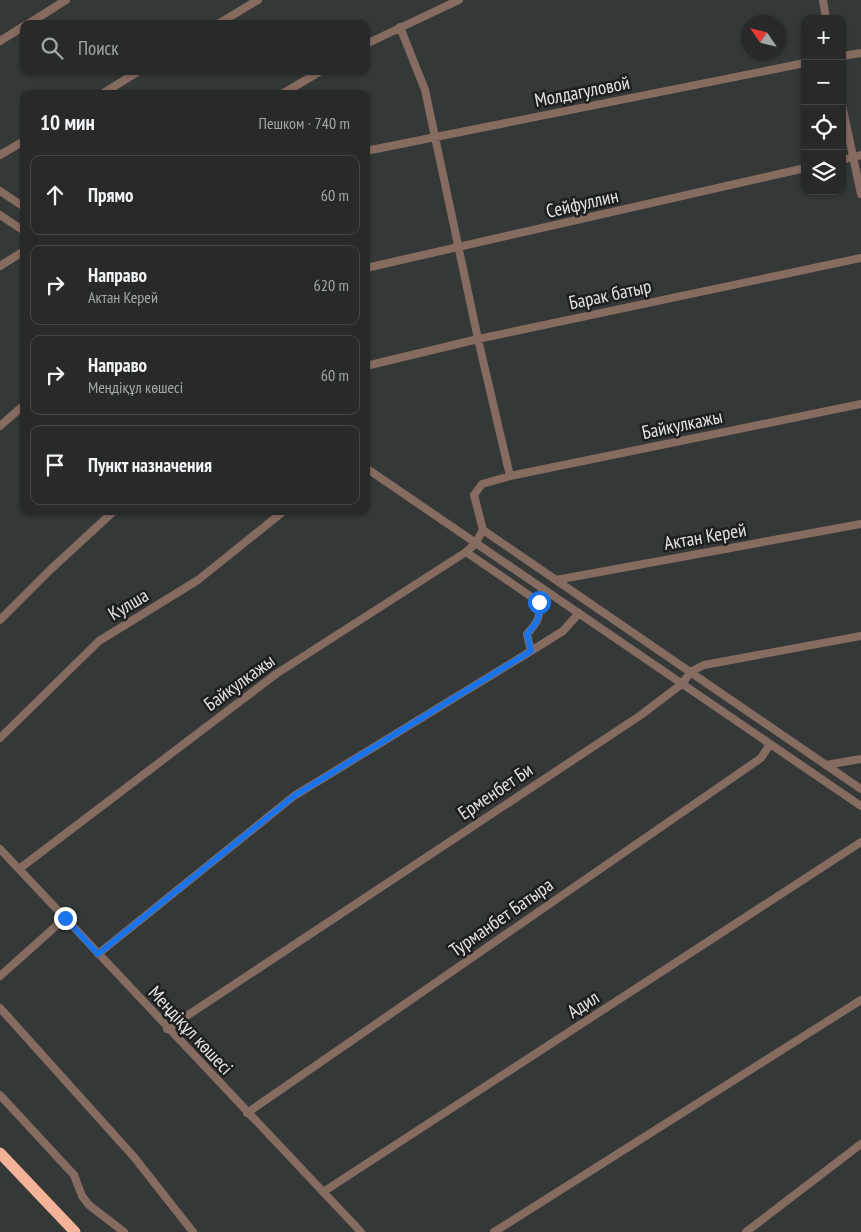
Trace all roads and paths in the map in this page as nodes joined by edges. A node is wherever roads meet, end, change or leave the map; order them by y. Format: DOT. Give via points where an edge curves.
graph roads {
  1 [pos="66,0"];
  2 [pos="258,0"];
  3 [pos="459,0"];
  4 [pos="823,0"];
  5 [pos="825,15"];
  6 [pos="34,20"];
  7 [pos="225,20"];
  8 [pos="400,27"];
  9 [pos="20,28"];
  10 [pos="0,41"];
  11 [pos="370,42"];
  12 [pos="861,53"];
  13 [pos="846,55"];
  14 [pos="801,64"];
  15 [pos="133,75"];
  16 [pos="314,75"];
  17 [pos="108,90"];
  18 [pos="289,90"];
  19 [pos="842,105"];
  20 [pos="435,138"];
  21 [pos="20,143"];
  22 [pos="370,150"];
  23 [pos="0,155"];
  24 [pos="857,156"];
  25 [pos="801,169"];
  26 [pos="0,191"];
  27 [pos="861,194"];
  28 [pos="20,204"];
  29 [pos="0,215"];
  30 [pos="20,228"];
  31 [pos="458,248"];
  32 [pos="20,254"];
  33 [pos="861,258"];
  34 [pos="0,266"];
  35 [pos="370,267"];
  36 [pos="478,339"];
  37 [pos="370,365"];
  38 [pos="861,404"];
  39 [pos="20,408"];
  40 [pos="0,426"];
  41 [pos="370,471"];
  42 [pos="510,476"];
  43 [pos="110,515"];
  44 [pos="279,515"];
  45 [pos="861,524"];
  46 [pos="483,530"];
  47 [pos="476,544"];
  48 [pos="466,552"];
  49 [pos="556,580"];
  50 [pos="579,613"];
  51 [pos="0,620"];
  52 [pos="861,636"];
  53 [pos="531,651"];
  54 [pos="690,672"];
  55 [pos="683,683"];
  56 [pos="0,738"];
  57 [pos="770,744"];
  58 [pos="861,759"];
  59 [pos="826,765"];
  60 [pos="861,789"];
  61 [pos="861,806"];
  62 [pos="861,842"];
  63 [pos="0,849"];
  64 [pos="18,869"];
  65 [pos="65,918"];
  66 [pos="98,954"];
  67 [pos="0,976"];
  68 [pos="861,1000"];
  69 [pos="0,1008"];
  70 [pos="167,1029"];
  71 [pos="0,1096"];
  72 [pos="247,1113"];
  73 [pos="861,1144"];
  74 [pos="0,1153"];
  75 [pos="323,1192"];
  76 [pos="75,1232"];
  77 [pos="124,1232"];
  78 [pos="193,1232"];
  79 [pos="361,1232"];
  80 [pos="494,1232"];
  81 [pos="746,1232"];
  1 -- 6 [label="street"];
  2 -- 7 [label="street"];
  3 -- 8 [label="street"];
  4 -- 5 [label="street"];
  8 -- 11 [label="street"];
  8 -- 20 [label="street" via="425,90"];
  9 -- 10 [label="street"];
  12 -- 13 [label="street"];
  14 -- 20 [label="street, Молдагуловой"];
  15 -- 17 [label="street"];
  16 -- 18 [label="street"];
  19 -- 24 [label="street"];
  20 -- 22 [label="street, Молдагуловой"];
  20 -- 31 [label="street"];
  21 -- 23 [label="street"];
  24 -- 27 [label="street"];
  25 -- 31 [label="street, Сейфуллин"];
  26 -- 28 [label="street"];
  29 -- 30 [label="street"];
  31 -- 35 [label="street, Сейфуллин"];
  31 -- 36 [label="street"];
  32 -- 34 [label="street"];
  33 -- 36 [label="street, Барак батыр"];
  36 -- 37 [label="street, Барак батыр"];
  36 -- 42 [label="street"];
  38 -- 42 [label="street, Байкулкажы"];
  39 -- 40 [label="street"];
  41 -- 47 [label="street"];
  42 -- 46 [label="street, Байкулкажы" via="482,484 477,490 474,501"];
  43 -- 51 [label="street"];
  44 -- 56 [label="street, Кулша" via="198,580 99,641"];
  45 -- 49 [label="street, Актан Керей"];
  46 -- 47 [label="street, Байкулкажы"];
  46 -- 49 [label="street"];
  47 -- 48 [label="street, Байкулкажы"];
  47 -- 50 [label="street"];
  48 -- 53 [label="street" via="539,602 538,624 527,634"];
  48 -- 64 [label="street, Байкулкажы" via="276,674"];
  49 -- 54 [label="street"];
  50 -- 53 [label="street" via="563,631"];
  50 -- 55 [label="street"];
  52 -- 54 [label="street" via="704,665"];
  53 -- 66 [label="street" via="294,796"];
  54 -- 55 [label="street, Ерменбет Би"];
  54 -- 59 [label="street"];
  55 -- 57 [label="street"];
  55 -- 70 [label="street, Ерменбет Би"];
  57 -- 61 [label="street"];
  57 -- 72 [label="street, Турманбет Батыра" via="761,758"];
  58 -- 59 [label="street"];
  59 -- 60 [label="street"];
  62 -- 75 [label="street, Адил"];
  63 -- 64 [label="street, Меңдіқұл көшесі"];
  64 -- 65 [label="street, Меңдіқұл көшесі"];
  65 -- 66 [label="street, Меңдіқұл көшесі"];
  65 -- 67 [label="street"];
  66 -- 70 [label="street, Меңдіқұл көшесі"];
  68 -- 80 [label="street"];
  69 -- 78 [label="street" via="134,1157"];
  70 -- 72 [label="street, Меңдіқұл көшесі"];
  71 -- 77 [label="street" via="74,1175 89,1205"];
  72 -- 75 [label="street, Меңдіқұл көшесі"];
  73 -- 81 [label="street"];
  74 -- 76 [label="highway"];
  75 -- 79 [label="street, Меңдіқұл көшесі"];
}
